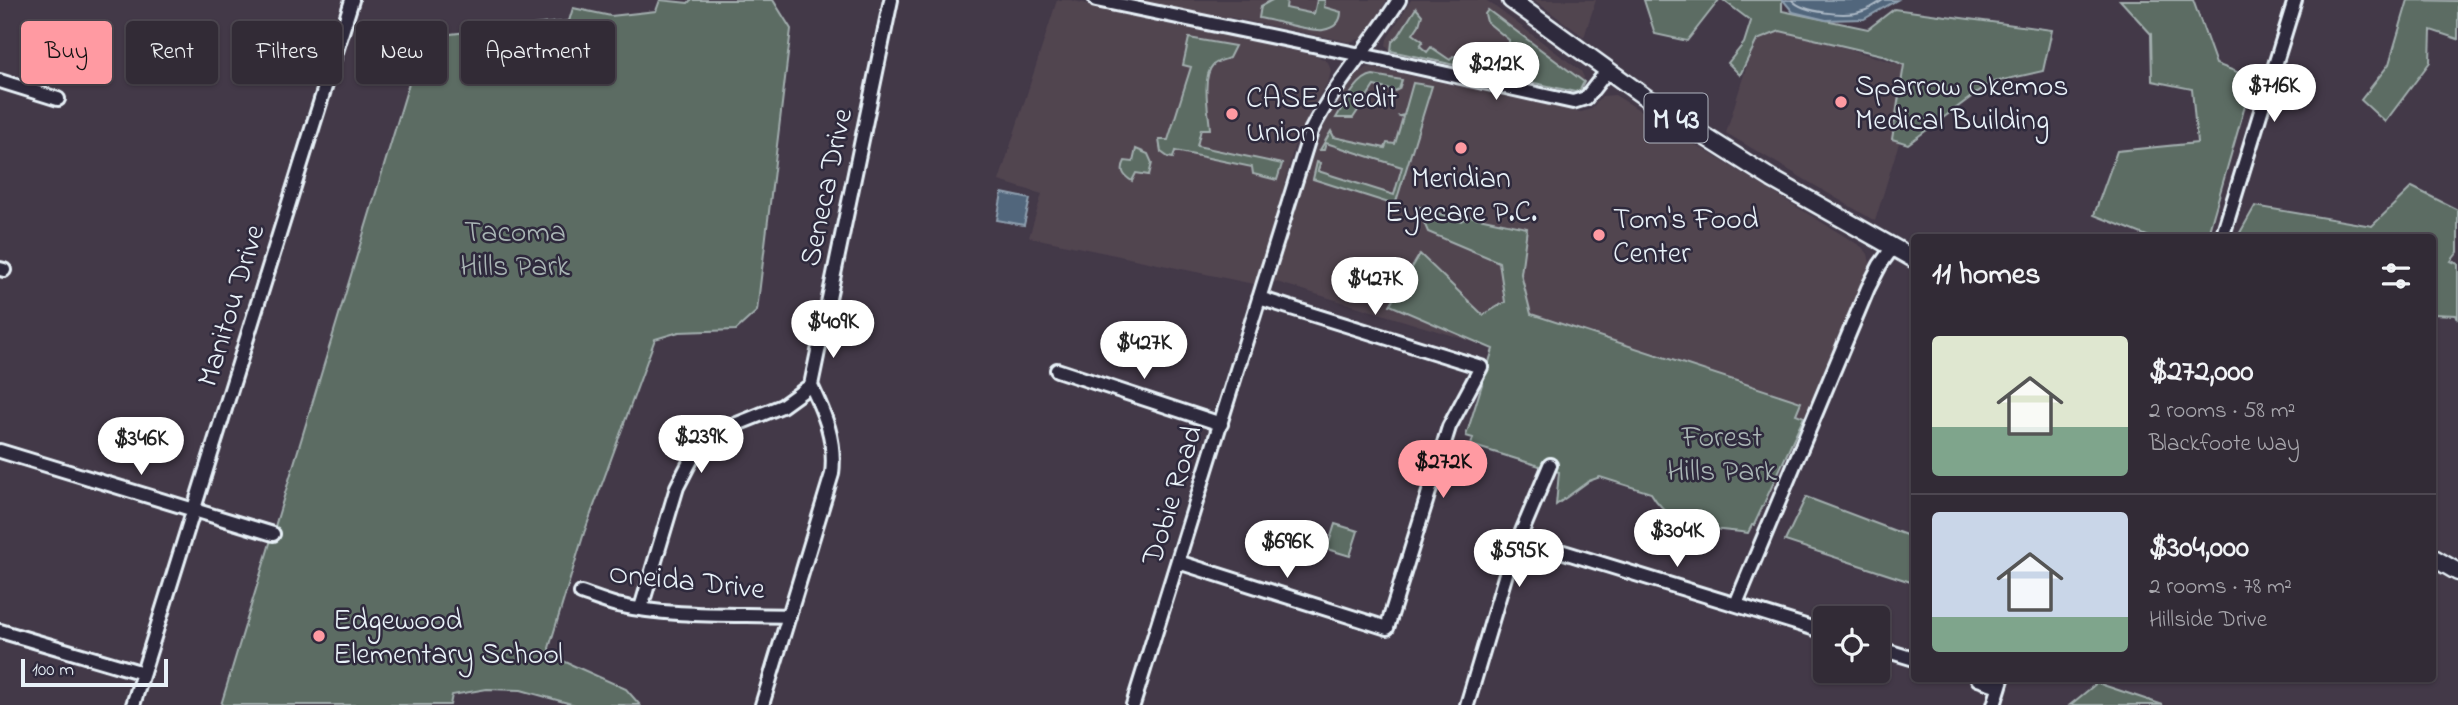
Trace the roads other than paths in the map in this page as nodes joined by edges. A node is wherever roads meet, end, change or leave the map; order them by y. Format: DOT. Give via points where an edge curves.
graph roads {
  1 [pos="350,0"];
  2 [pos="891,0"];
  3 [pos="1096,0"];
  4 [pos="1399,0"];
  5 [pos="1510,0"];
  6 [pos="2295,0"];
  7 [pos="1361,55"];
  8 [pos="1607,71"];
  9 [pos="0,81"];
  10 [pos="58,99"];
  11 [pos="2223,234"];
  12 [pos="1893,247"];
  13 [pos="1911,257"];
  14 [pos="1259,298"];
  15 [pos="1056,370"];
  16 [pos="811,385"];
  17 [pos="1221,424"];
  18 [pos="0,451"];
  19 [pos="1550,465"];
  20 [pos="194,510"];
  21 [pos="273,534"];
  22 [pos="1518,538"];
  23 [pos="2436,559"];
  24 [pos="1178,562"];
  25 [pos="2458,572"];
  26 [pos="581,593"];
  27 [pos="1735,604"];
  28 [pos="641,608"];
  29 [pos="789,616"];
  30 [pos="1813,628"];
  31 [pos="0,631"];
  32 [pos="1890,652"];
  33 [pos="1911,658"];
  34 [pos="143,673"];
  35 [pos="2001,682"];
  36 [pos="133,705"];
  37 [pos="762,705"];
  38 [pos="1133,705"];
  39 [pos="1467,705"];
  40 [pos="1994,705"];
  1 -- 20 [label="street, Manitou Drive"];
  2 -- 16 [label="street, Seneca Drive"];
  3 -- 7 [label="street"];
  4 -- 7 [label="street, Dobie Road"];
  5 -- 8 [label="main road, M 43"];
  6 -- 11 [label="street"];
  7 -- 8 [label="street" via="1573,102 1589,96"];
  7 -- 14 [label="street, Dobie Road" via="1311,131"];
  8 -- 12 [label="main road, M 43" via="1772,178"];
  9 -- 10 [label="street"];
  12 -- 13 [label="main road, M 43"];
  12 -- 27 [label="street" via="1873,276"];
  14 -- 17 [label="street, Dobie Road"];
  14 -- 24 [label="street" via="1482,367 1449,427 1387,628"];
  15 -- 17 [label="street"];
  16 -- 28 [label="street" via="782,406 727,428 692,458 677,487"];
  16 -- 29 [label="street" via="830,430 833,463"];
  17 -- 24 [label="street, Dobie Road"];
  18 -- 20 [label="street"];
  19 -- 22 [label="street"];
  20 -- 21 [label="street"];
  20 -- 34 [label="street, Manitou Drive"];
  22 -- 27 [label="street"];
  22 -- 39 [label="street"];
  23 -- 25 [label="main road"];
  24 -- 38 [label="street, Dobie Road"];
  26 -- 28 [label="street, Oneida Drive"];
  27 -- 30 [label="street"];
  28 -- 29 [label="street, Oneida Drive"];
  29 -- 37 [label="street"];
  31 -- 34 [label="street"];
  32 -- 33 [label="street"];
  34 -- 36 [label="street, Manitou Drive"];
  35 -- 40 [label="street"];
}
